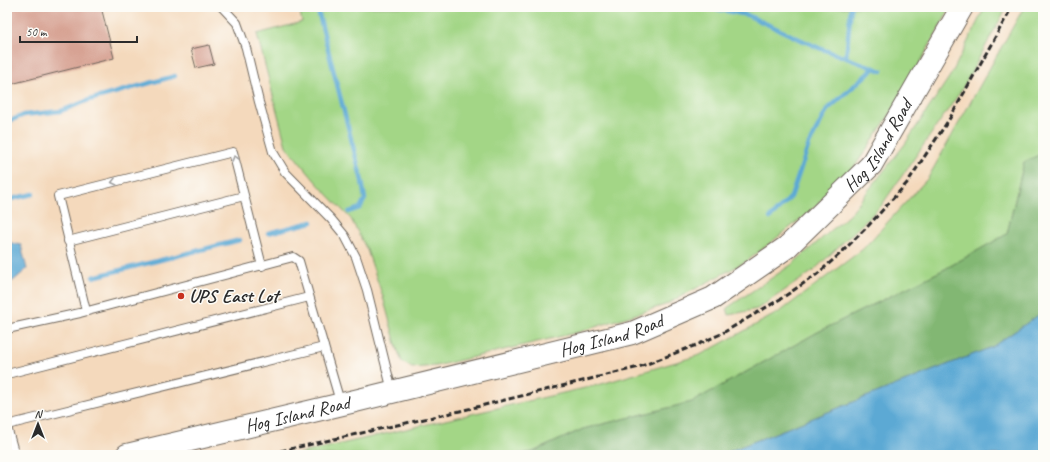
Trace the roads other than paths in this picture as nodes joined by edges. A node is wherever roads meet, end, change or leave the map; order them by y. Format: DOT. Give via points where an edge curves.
graph roads {
  1 [pos="222,7"];
  2 [pos="962,7"];
  3 [pos="244,196"];
  4 [pos="68,241"];
  5 [pos="262,266"];
  6 [pos="309,297"];
  7 [pos="86,312"];
  8 [pos="7,329"];
  9 [pos="324,347"];
  10 [pos="7,374"];
  11 [pos="392,392"];
  12 [pos="341,404"];
  13 [pos="7,426"];
  14 [pos="15,455"];
  15 [pos="127,455"];
  1 -- 11 [label="lane" via="237,23 244,41 274,152 285,172 345,236 356,257 367,290"];
  2 -- 11 [label="street, Hog Island Road" via="871,165 787,247 713,298 632,332"];
  3 -- 4 [label="lane"];
  3 -- 4 [label="lane, one-way" via="233,152 88,188 58,196"];
  3 -- 5 [label="lane"];
  4 -- 7 [label="lane"];
  5 -- 6 [label="lane" via="293,257 299,261"];
  5 -- 7 [label="lane"];
  6 -- 9 [label="lane"];
  6 -- 10 [label="lane"];
  7 -- 8 [label="lane"];
  9 -- 12 [label="lane"];
  9 -- 13 [label="lane"];
  11 -- 12 [label="street, Hog Island Road"];
  12 -- 15 [label="street, Hog Island Road"];
  13 -- 14 [label="lane"];
}
